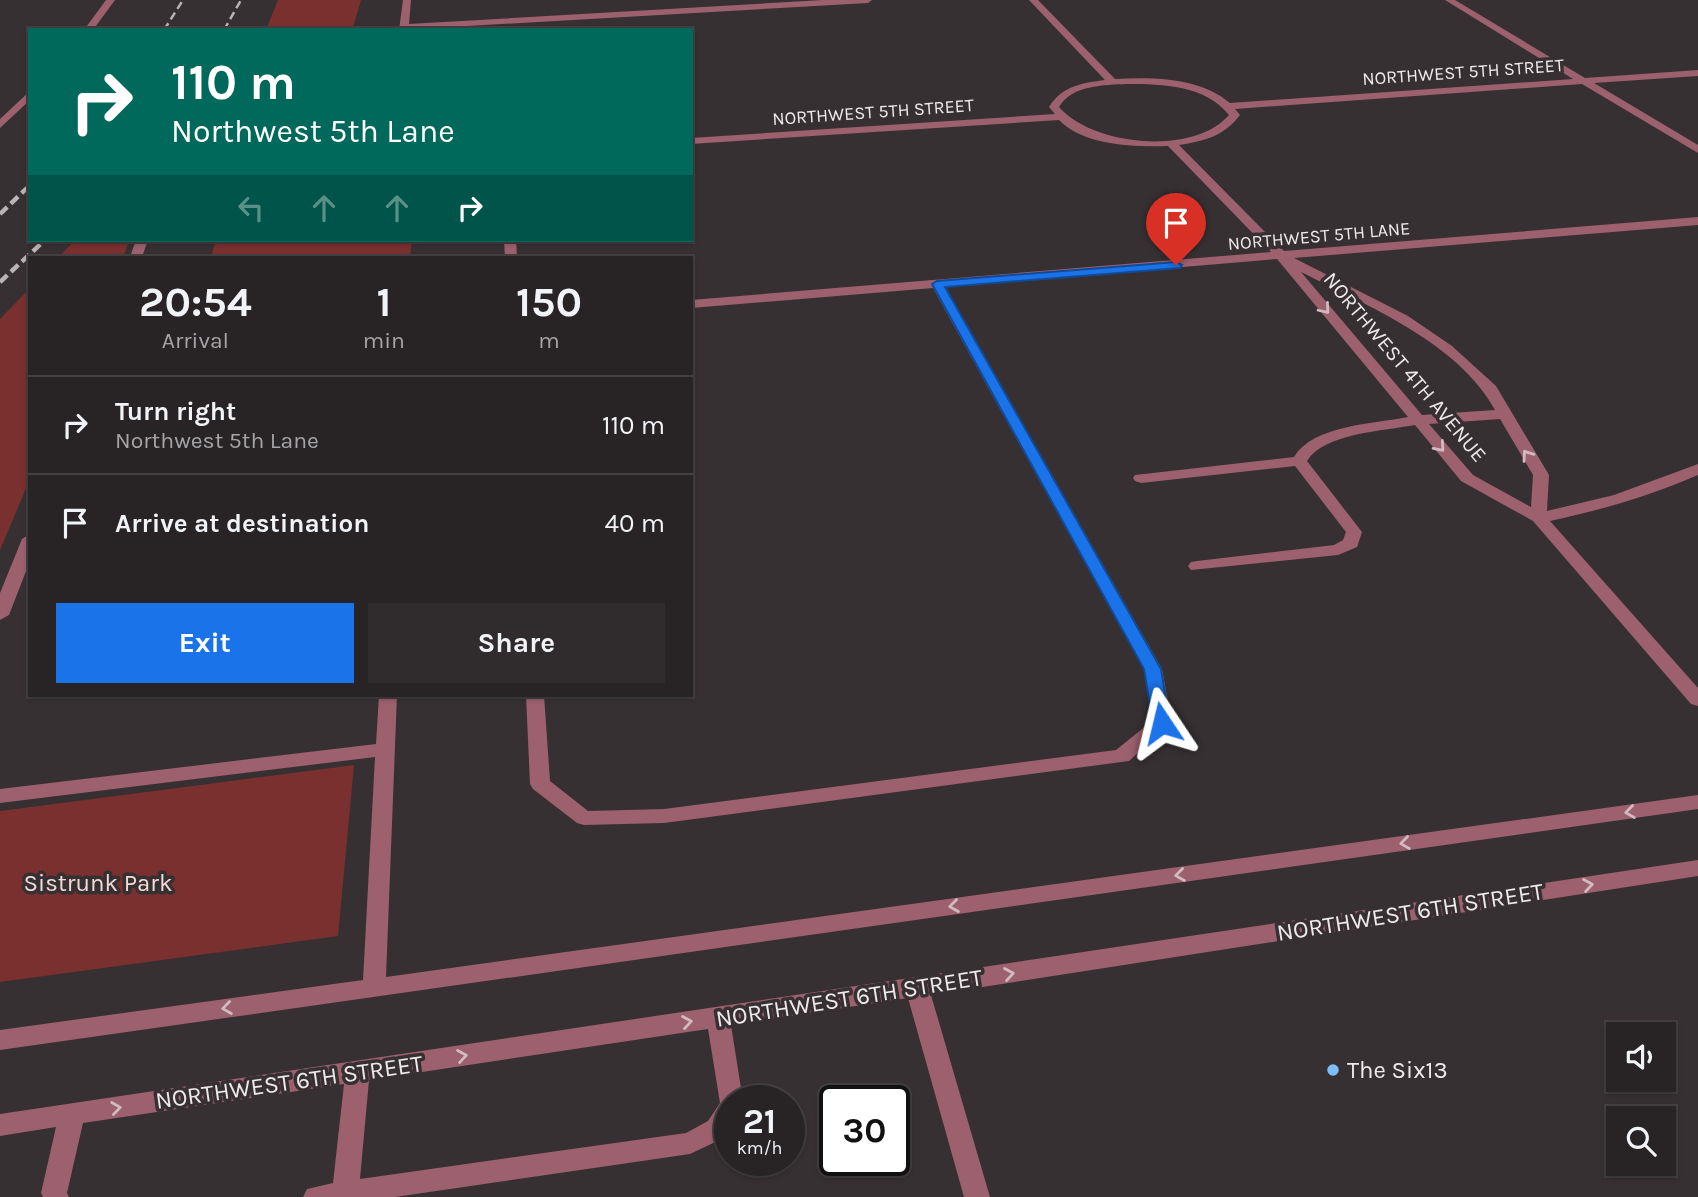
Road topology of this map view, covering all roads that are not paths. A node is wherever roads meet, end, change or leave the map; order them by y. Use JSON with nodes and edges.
{"nodes":[{"id":1,"x":111,"y":0,"type":"edge"},
{"id":2,"x":407,"y":0,"type":"edge"},
{"id":3,"x":868,"y":0,"type":"edge"},
{"id":4,"x":1033,"y":0,"type":"edge"},
{"id":5,"x":1449,"y":0,"type":"edge"},
{"id":6,"x":90,"y":28,"type":"edge"},
{"id":7,"x":404,"y":28,"type":"edge"},
{"id":8,"x":1698,"y":73,"type":"edge"},
{"id":9,"x":1582,"y":81,"type":"junction"},
{"id":10,"x":1112,"y":82,"type":"junction"},
{"id":11,"x":28,"y":96,"type":"edge"},
{"id":12,"x":1230,"y":106,"type":"junction"},
{"id":13,"x":1058,"y":117,"type":"junction"},
{"id":14,"x":0,"y":125,"type":"edge"},
{"id":15,"x":693,"y":141,"type":"edge"},
{"id":16,"x":1171,"y":144,"type":"junction"},
{"id":17,"x":1698,"y":150,"type":"edge"},
{"id":18,"x":1698,"y":221,"type":"edge"},
{"id":19,"x":1282,"y":257,"type":"junction"},
{"id":20,"x":937,"y":284,"type":"junction"},
{"id":21,"x":693,"y":304,"type":"edge"},
{"id":22,"x":1503,"y":414,"type":"junction"},
{"id":23,"x":1416,"y":420,"type":"junction"},
{"id":24,"x":1299,"y":461,"type":"junction"},
{"id":25,"x":1698,"y":469,"type":"edge"},
{"id":26,"x":1141,"y":478,"type":"dead end"},
{"id":27,"x":1539,"y":519,"type":"junction"},
{"id":28,"x":28,"y":544,"type":"edge"},
{"id":29,"x":1197,"y":566,"type":"dead end"},
{"id":30,"x":0,"y":615,"type":"edge"},
{"id":31,"x":388,"y":697,"type":"edge"},
{"id":32,"x":535,"y":697,"type":"edge"},
{"id":33,"x":1698,"y":700,"type":"edge"},
{"id":34,"x":385,"y":750,"type":"junction"},
{"id":35,"x":0,"y":796,"type":"edge"},
{"id":36,"x":1698,"y":802,"type":"edge"},
{"id":37,"x":1698,"y":867,"type":"edge"},
{"id":38,"x":374,"y":987,"type":"junction"},
{"id":39,"x":917,"y":988,"type":"junction"},
{"id":40,"x":719,"y":1018,"type":"junction"},
{"id":41,"x":0,"y":1040,"type":"edge"},
{"id":42,"x":358,"y":1072,"type":"junction"},
{"id":43,"x":728,"y":1085,"type":"edge"},
{"id":44,"x":72,"y":1114,"type":"junction"},
{"id":45,"x":0,"y":1125,"type":"edge"},
{"id":46,"x":714,"y":1131,"type":"edge"},
{"id":47,"x":345,"y":1195,"type":"edge"},
{"id":48,"x":56,"y":1197,"type":"edge"},
{"id":49,"x":316,"y":1197,"type":"edge"},
{"id":50,"x":977,"y":1197,"type":"edge"}],
"edges":[{"from":1,"to":6,"type":"street"},
{"from":2,"to":7,"type":"street"},
{"from":3,"to":7,"type":"street"},
{"from":4,"to":10,"type":"street"},
{"from":5,"to":9,"type":"street"},
{"from":8,"to":9,"type":"street","name":"NORTHWEST 5TH STREET"},
{"from":9,"to":12,"type":"street","name":"NORTHWEST 5TH STREET"},
{"from":9,"to":17,"type":"street"},
{"from":10,"to":12,"type":"street"},
{"from":10,"to":13,"type":"street"},
{"from":11,"to":14,"type":"street"},
{"from":12,"to":16,"type":"street"},
{"from":13,"to":15,"type":"street","name":"NORTHWEST 5TH STREET"},
{"from":13,"to":16,"type":"street"},
{"from":16,"to":19,"type":"street","name":"NORTHWEST 4TH AVENUE"},
{"from":18,"to":19,"type":"street","name":"NORTHWEST 5TH LANE"},
{"from":19,"to":20,"type":"street","name":"NORTHWEST 5TH LANE"},
{"from":19,"to":22,"type":"street","name":"NORTHWEST 4TH AVENUE"},
{"from":19,"to":23,"type":"street","name":"NORTHWEST 4TH AVENUE","one_way":true},
{"from":20,"to":21,"type":"street","name":"NORTHWEST 5TH LANE"},
{"from":20,"to":32,"type":"street"},
{"from":22,"to":23,"type":"street"},
{"from":27,"to":22,"type":"street","name":"NORTHWEST 4TH AVENUE","one_way":true},
{"from":23,"to":24,"type":"street"},
{"from":23,"to":27,"type":"street","name":"NORTHWEST 4TH AVENUE","one_way":true},
{"from":24,"to":26,"type":"street"},
{"from":24,"to":29,"type":"street"},
{"from":25,"to":27,"type":"street"},
{"from":27,"to":33,"type":"street","name":"NORTHWEST 4TH AVENUE"},
{"from":28,"to":30,"type":"street"},
{"from":31,"to":34,"type":"street"},
{"from":34,"to":35,"type":"street"},
{"from":34,"to":38,"type":"street"},
{"from":36,"to":38,"type":"street","one_way":true},
{"from":39,"to":37,"type":"street","name":"NORTHWEST 6TH STREET","one_way":true},
{"from":38,"to":41,"type":"street","one_way":true},
{"from":39,"to":40,"type":"street","name":"NORTHWEST 6TH STREET"},
{"from":39,"to":50,"type":"street"},
{"from":42,"to":40,"type":"street","name":"NORTHWEST 6TH STREET","one_way":true},
{"from":40,"to":43,"type":"street"},
{"from":44,"to":42,"type":"street","name":"NORTHWEST 6TH STREET","one_way":true},
{"from":42,"to":47,"type":"street"},
{"from":44,"to":45,"type":"street","name":"NORTHWEST 6TH STREET"},
{"from":44,"to":48,"type":"street"},
{"from":46,"to":47,"type":"street"},
{"from":47,"to":49,"type":"street"}]}
